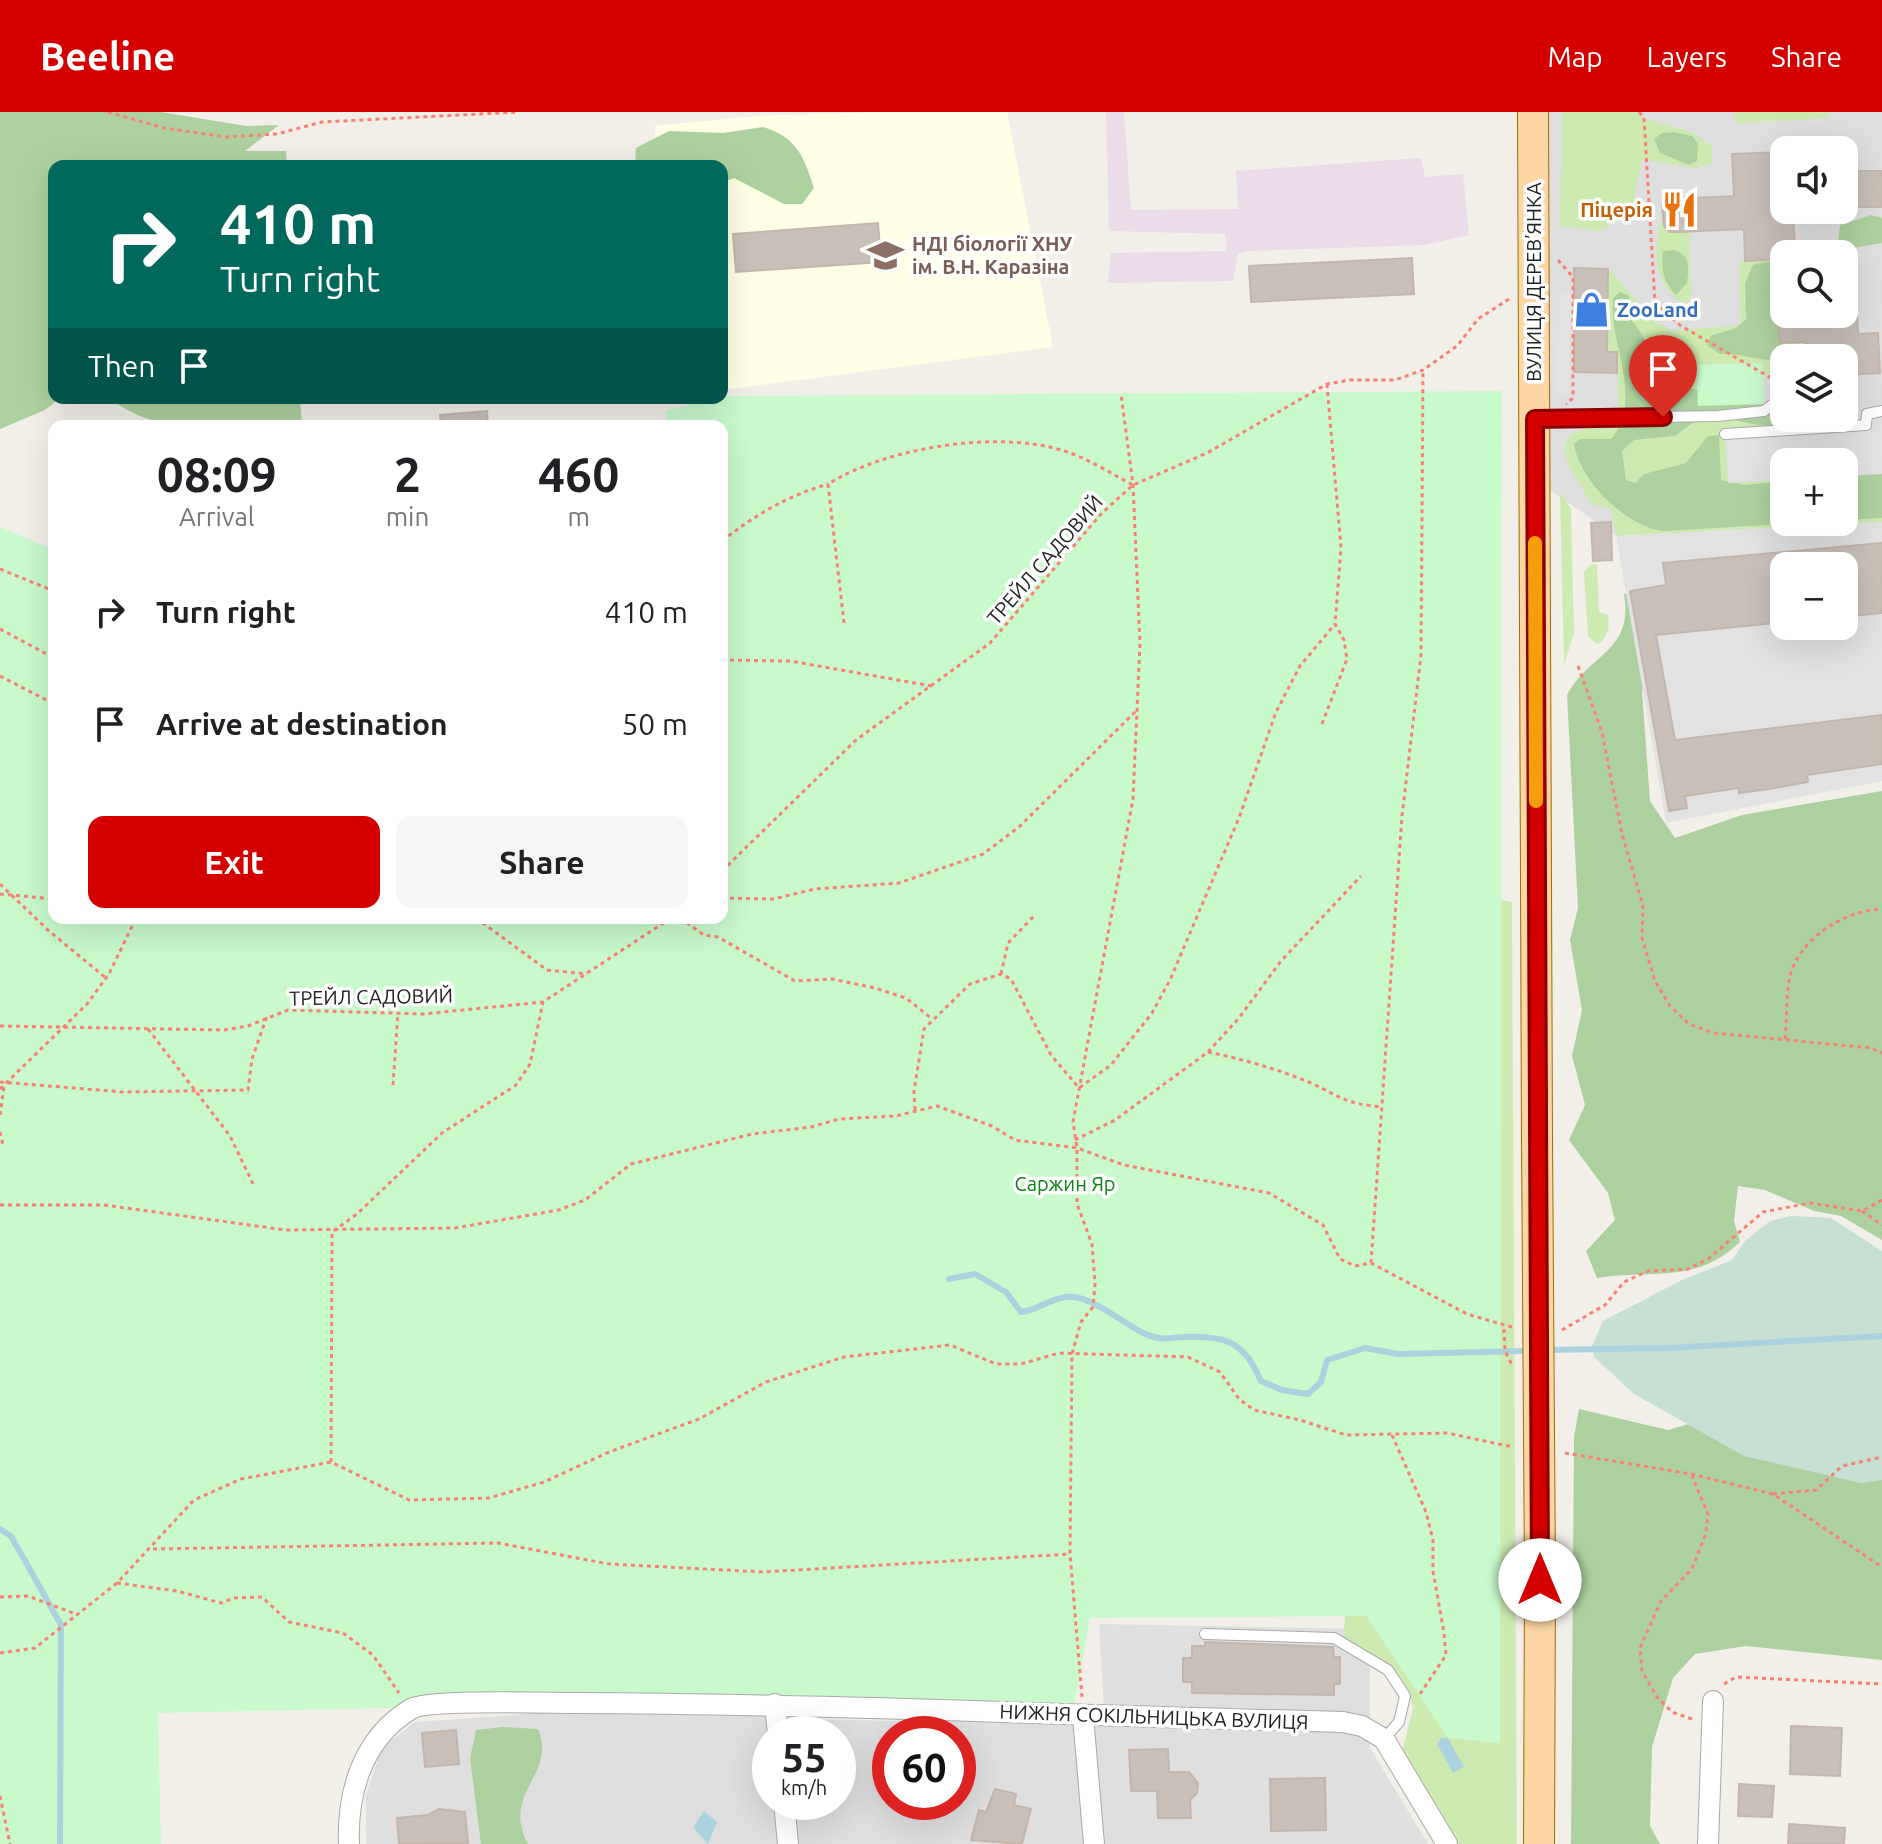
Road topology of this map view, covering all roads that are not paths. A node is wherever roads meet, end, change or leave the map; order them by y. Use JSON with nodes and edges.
{"nodes":[{"id":1,"x":1533,"y":112,"type":"edge"},
{"id":2,"x":1770,"y":406,"type":"edge"},
{"id":3,"x":1882,"y":411,"type":"edge"},
{"id":4,"x":1535,"y":419,"type":"junction"},
{"id":5,"x":1725,"y":434,"type":"dead end"},
{"id":6,"x":1205,"y":1634,"type":"dead end"},
{"id":7,"x":1713,"y":1701,"type":"road end"},
{"id":8,"x":775,"y":1704,"type":"junction"},
{"id":9,"x":776,"y":1716,"type":"edge"},
{"id":10,"x":1083,"y":1716,"type":"junction"},
{"id":11,"x":1384,"y":1739,"type":"junction"},
{"id":12,"x":786,"y":1820,"type":"edge"},
{"id":13,"x":349,"y":1844,"type":"edge"},
{"id":14,"x":788,"y":1844,"type":"edge"},
{"id":15,"x":1094,"y":1844,"type":"edge"},
{"id":16,"x":1447,"y":1844,"type":"edge"},
{"id":17,"x":1539,"y":1844,"type":"edge"},
{"id":18,"x":1708,"y":1844,"type":"edge"}],
"edges":[{"from":1,"to":4,"type":"main road","name":"ВУЛИЦЯ ДЕРЕВ’ЯНКА"},
{"from":2,"to":4,"type":"lane"},
{"from":3,"to":5,"type":"lane"},
{"from":4,"to":17,"type":"main road","name":"ВУЛИЦЯ ДЕРЕВ’ЯНКА","bridge":true},
{"from":6,"to":11,"type":"lane"},
{"from":7,"to":18,"type":"street"},
{"from":8,"to":9,"type":"street"},
{"from":8,"to":10,"type":"street","name":"НИЖНЯ СОКІЛЬНИЦЬКА ВУЛИЦЯ"},
{"from":8,"to":13,"type":"street","name":"НИЖНЯ СОКІЛЬНИЦЬКА ВУЛИЦЯ"},
{"from":10,"to":11,"type":"street","name":"НИЖНЯ СОКІЛЬНИЦЬКА ВУЛИЦЯ"},
{"from":10,"to":15,"type":"street"},
{"from":11,"to":16,"type":"street"},
{"from":12,"to":14,"type":"street"}]}
